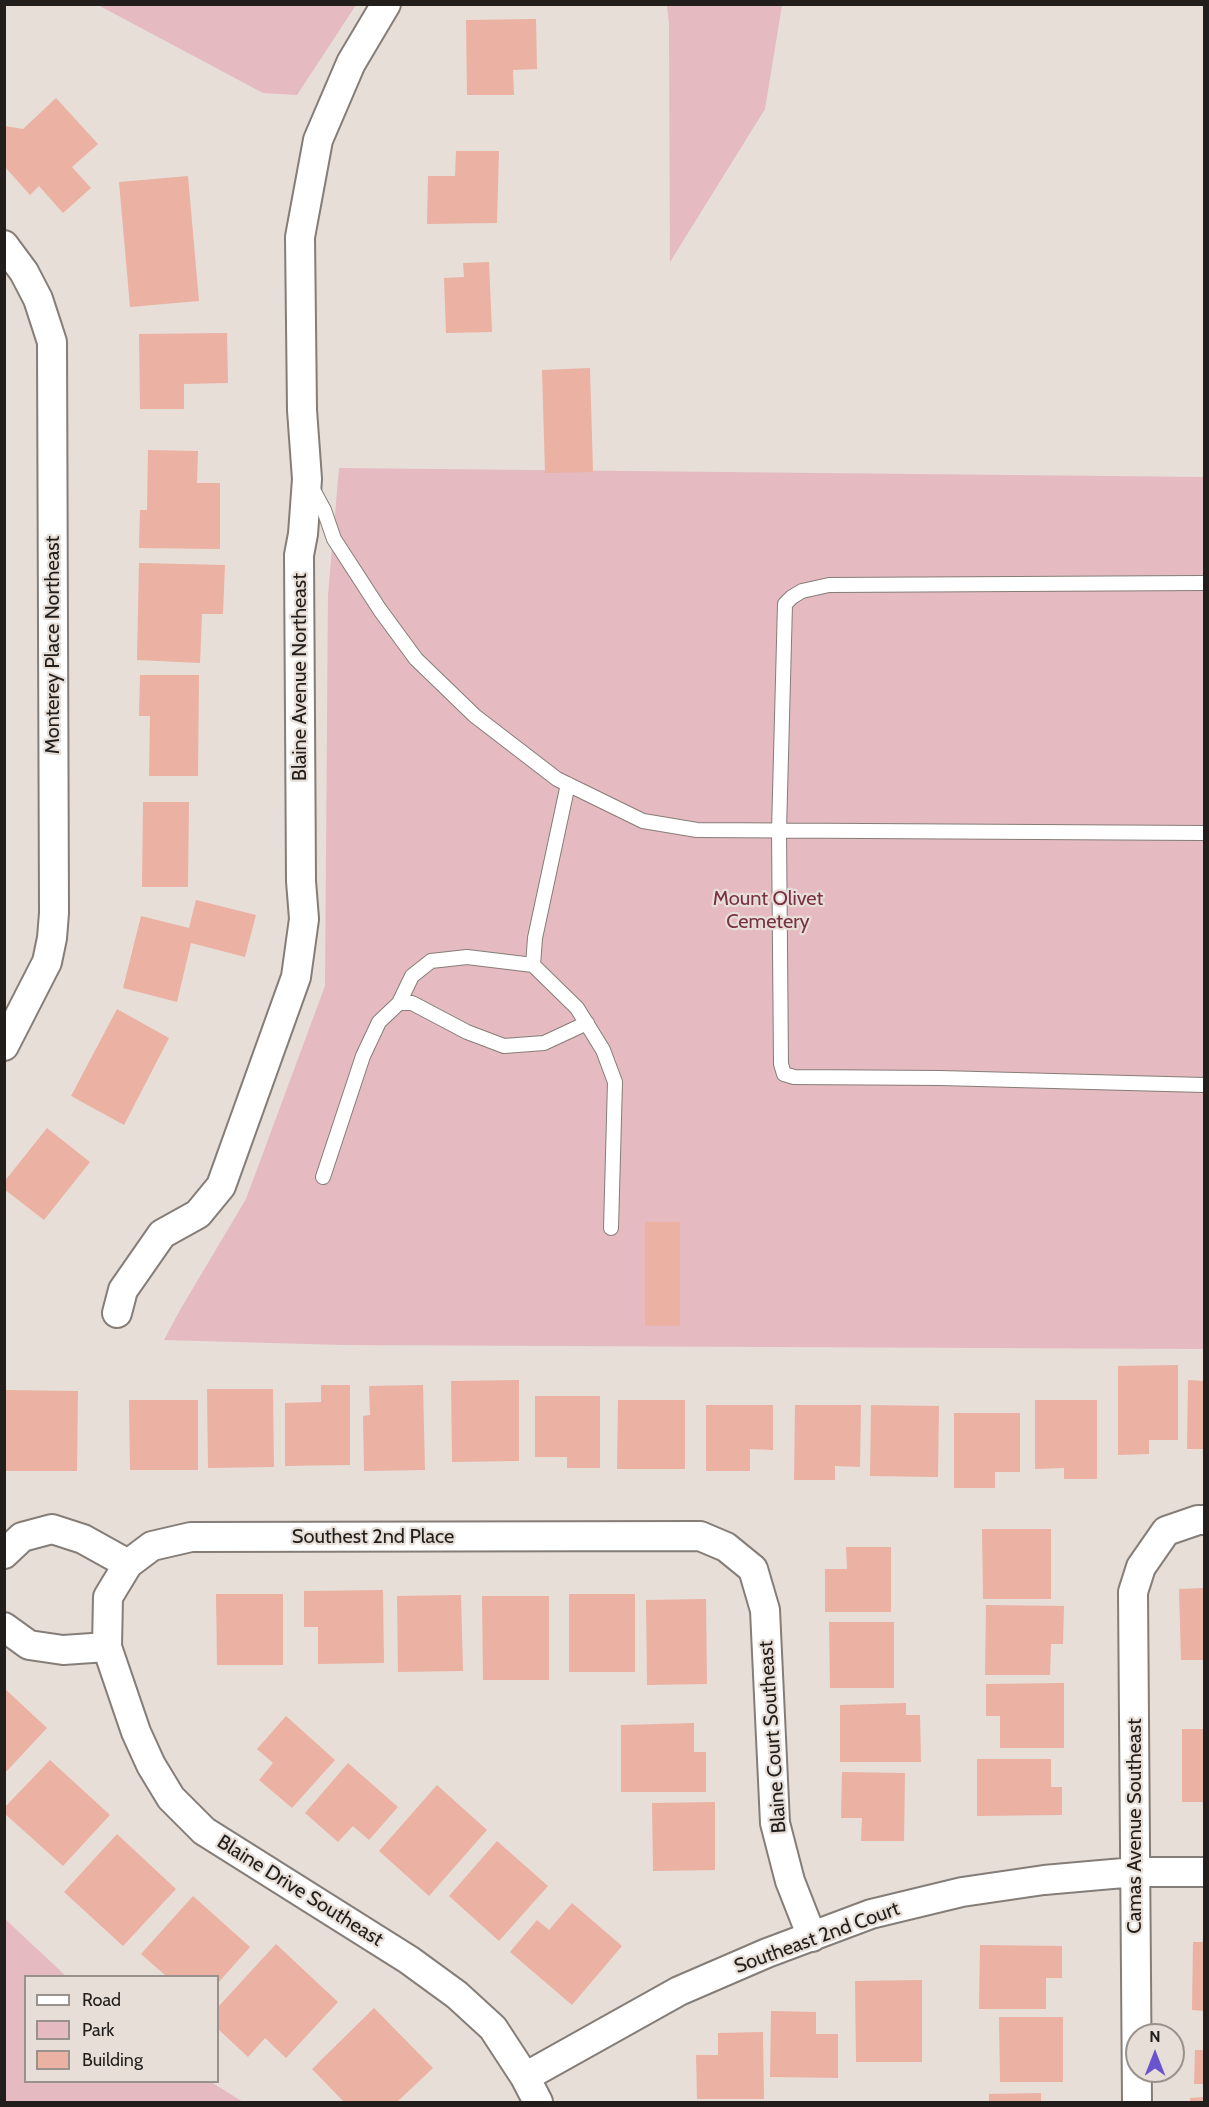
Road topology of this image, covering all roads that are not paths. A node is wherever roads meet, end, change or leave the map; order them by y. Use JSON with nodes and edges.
{"nodes":[{"id":1,"x":386,"y":4,"type":"edge"},
{"id":2,"x":4,"y":245,"type":"edge"},
{"id":3,"x":307,"y":479,"type":"junction"},
{"id":4,"x":1204,"y":583,"type":"edge"},
{"id":5,"x":568,"y":784,"type":"junction"},
{"id":6,"x":779,"y":831,"type":"junction"},
{"id":7,"x":1204,"y":833,"type":"edge"},
{"id":8,"x":533,"y":965,"type":"junction"},
{"id":9,"x":399,"y":1003,"type":"junction"},
{"id":10,"x":587,"y":1023,"type":"junction"},
{"id":11,"x":4,"y":1046,"type":"edge"},
{"id":12,"x":1204,"y":1085,"type":"edge"},
{"id":13,"x":323,"y":1177,"type":"dead end"},
{"id":14,"x":611,"y":1228,"type":"dead end"},
{"id":15,"x":117,"y":1313,"type":"dead end"},
{"id":16,"x":1204,"y":1520,"type":"edge"},
{"id":17,"x":4,"y":1554,"type":"edge"},
{"id":18,"x":128,"y":1564,"type":"junction"},
{"id":19,"x":753,"y":1569,"type":"joint"},
{"id":20,"x":4,"y":1627,"type":"edge"},
{"id":21,"x":107,"y":1647,"type":"junction"},
{"id":22,"x":1136,"y":1872,"type":"junction"},
{"id":23,"x":1204,"y":1872,"type":"edge"},
{"id":24,"x":812,"y":1937,"type":"junction"},
{"id":25,"x":525,"y":2077,"type":"junction"},
{"id":26,"x":538,"y":2103,"type":"edge"},
{"id":27,"x":1137,"y":2103,"type":"edge"}],
"edges":[{"from":1,"to":3,"type":"street","name":"Blaine Avenue Northeast"},
{"from":2,"to":11,"type":"street","name":"Monterey Place Northeast"},
{"from":3,"to":5,"type":"lane"},
{"from":3,"to":15,"type":"street","name":"Blaine Avenue Northeast"},
{"from":4,"to":6,"type":"lane"},
{"from":5,"to":6,"type":"lane"},
{"from":5,"to":8,"type":"lane"},
{"from":6,"to":7,"type":"lane"},
{"from":6,"to":12,"type":"lane"},
{"from":8,"to":9,"type":"lane"},
{"from":8,"to":10,"type":"lane"},
{"from":9,"to":10,"type":"lane"},
{"from":9,"to":13,"type":"lane"},
{"from":10,"to":14,"type":"lane"},
{"from":16,"to":22,"type":"street","name":"Camas Avenue Southeast"},
{"from":17,"to":18,"type":"street"},
{"from":18,"to":19,"type":"street","name":"Southest 2nd Place"},
{"from":18,"to":21,"type":"street","name":"Blaine Drive Southeast"},
{"from":19,"to":24,"type":"street","name":"Blaine Court Southeast"},
{"from":20,"to":21,"type":"street"},
{"from":21,"to":25,"type":"street","name":"Blaine Drive Southeast"},
{"from":22,"to":23,"type":"street","name":"Southeast 2nd Court"},
{"from":22,"to":24,"type":"street","name":"Southeast 2nd Court"},
{"from":22,"to":27,"type":"street","name":"Camas Avenue Southeast"},
{"from":24,"to":25,"type":"street","name":"Southeast 2nd Court"},
{"from":25,"to":26,"type":"street","name":"Blaine Drive Southeast"}]}
